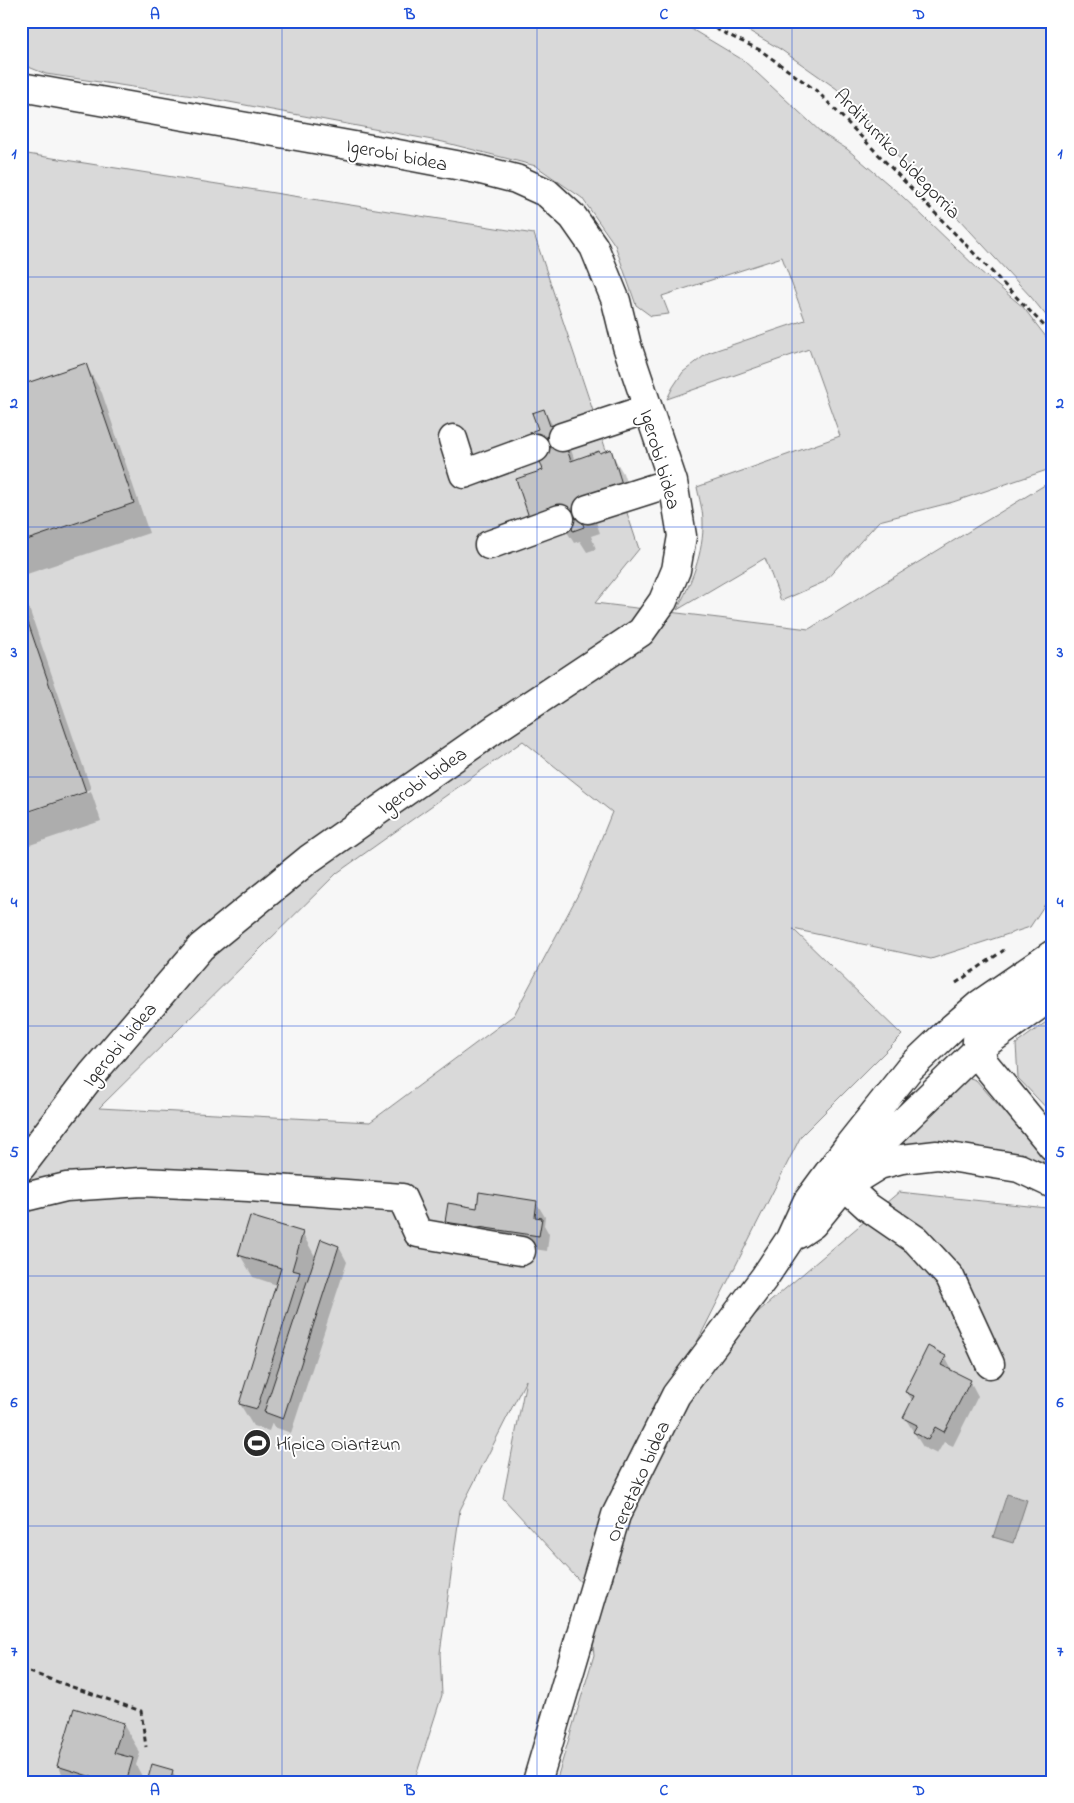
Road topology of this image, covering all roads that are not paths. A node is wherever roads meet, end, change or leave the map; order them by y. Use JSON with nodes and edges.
{"nodes":[{"id":1,"x":21,"y":87,"type":"edge"},
{"id":2,"x":647,"y":409,"type":"junction"},
{"id":3,"x":562,"y":437,"type":"dead end"},
{"id":4,"x":453,"y":439,"type":"dead end"},
{"id":5,"x":535,"y":448,"type":"dead end"},
{"id":6,"x":673,"y":482,"type":"junction"},
{"id":7,"x":588,"y":509,"type":"dead end"},
{"id":8,"x":560,"y":519,"type":"dead end"},
{"id":9,"x":489,"y":545,"type":"dead end"},
{"id":10,"x":1053,"y":954,"type":"edge"},
{"id":11,"x":1053,"y":973,"type":"edge"},
{"id":12,"x":1053,"y":995,"type":"edge"},
{"id":13,"x":978,"y":1049,"type":"junction"},
{"id":14,"x":1053,"y":1147,"type":"edge"},
{"id":15,"x":21,"y":1167,"type":"edge"},
{"id":16,"x":1053,"y":1184,"type":"edge"},
{"id":17,"x":845,"y":1186,"type":"junction"},
{"id":18,"x":21,"y":1198,"type":"edge"},
{"id":19,"x":790,"y":1239,"type":"junction"},
{"id":20,"x":521,"y":1251,"type":"dead end"},
{"id":21,"x":990,"y":1364,"type":"dead end"},
{"id":22,"x":537,"y":1782,"type":"edge"}],
"edges":[{"from":1,"to":2,"type":"main road","name":"Igerobi bidea"},
{"from":2,"to":3,"type":"main road"},
{"from":2,"to":6,"type":"main road","name":"Igerobi bidea"},
{"from":4,"to":5,"type":"main road"},
{"from":6,"to":7,"type":"main road"},
{"from":6,"to":15,"type":"main road","name":"Igerobi bidea"},
{"from":8,"to":9,"type":"main road"},
{"from":10,"to":19,"type":"main road"},
{"from":11,"to":13,"type":"main road"},
{"from":12,"to":13,"type":"main road"},
{"from":13,"to":14,"type":"main road"},
{"from":13,"to":17,"type":"main road"},
{"from":16,"to":17,"type":"main road"},
{"from":17,"to":19,"type":"main road"},
{"from":17,"to":21,"type":"main road"},
{"from":18,"to":20,"type":"main road"},
{"from":19,"to":22,"type":"main road","name":"Oreretako bidea"}]}
